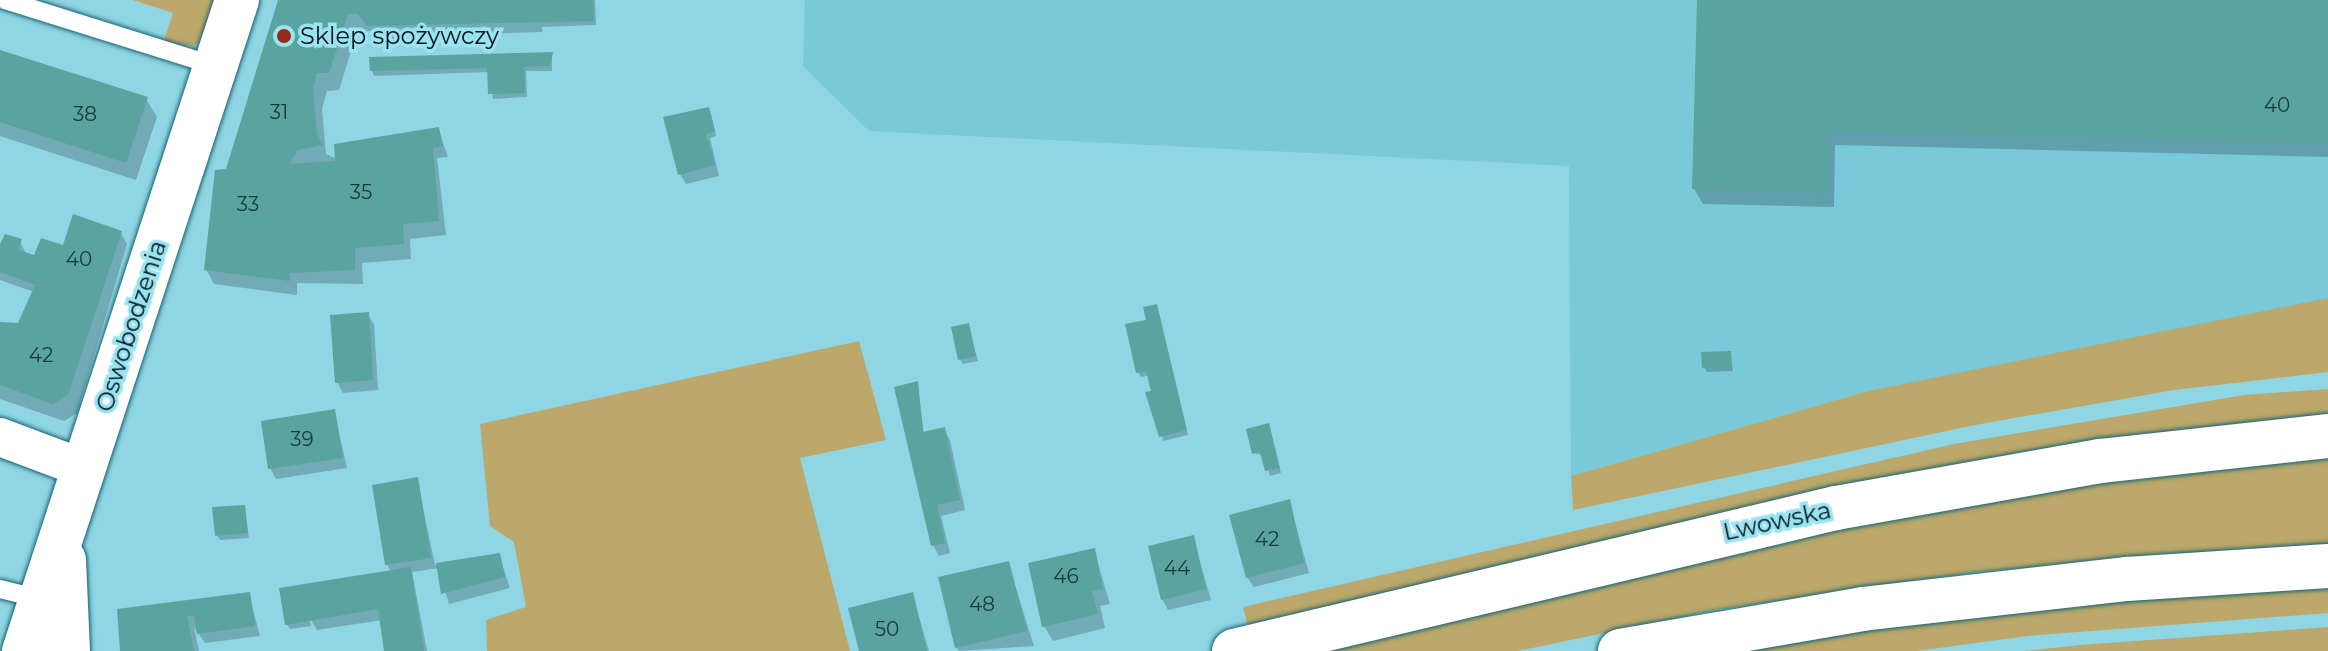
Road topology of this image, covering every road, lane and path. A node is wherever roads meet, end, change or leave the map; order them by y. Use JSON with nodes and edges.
{"nodes":[{"id":1,"x":5,"y":0,"type":"edge"},
{"id":2,"x":237,"y":0,"type":"edge"},
{"id":3,"x":216,"y":66,"type":"junction"},
{"id":4,"x":2328,"y":436,"type":"edge"},
{"id":5,"x":0,"y":437,"type":"edge"},
{"id":6,"x":85,"y":469,"type":"junction"},
{"id":7,"x":63,"y":534,"type":"junction"},
{"id":8,"x":2328,"y":566,"type":"edge"},
{"id":9,"x":20,"y":594,"type":"edge"},
{"id":10,"x":24,"y":651,"type":"edge"},
{"id":11,"x":68,"y":651,"type":"edge"},
{"id":12,"x":1234,"y":651,"type":"edge"},
{"id":13,"x":1620,"y":651,"type":"edge"}],
"edges":[{"from":1,"to":3,"type":"lane"},
{"from":2,"to":3,"type":"street","name":"Oswobodzenia"},
{"from":3,"to":6,"type":"street","name":"Oswobodzenia"},
{"from":4,"to":12,"type":"street","name":"Lwowska"},
{"from":5,"to":6,"type":"street"},
{"from":6,"to":7,"type":"street","name":"Oswobodzenia"},
{"from":7,"to":9,"type":"street","name":"Oswobodzenia"},
{"from":7,"to":11,"type":"street"},
{"from":8,"to":13,"type":"street"},
{"from":9,"to":10,"type":"street","name":"Oswobodzenia"}]}
